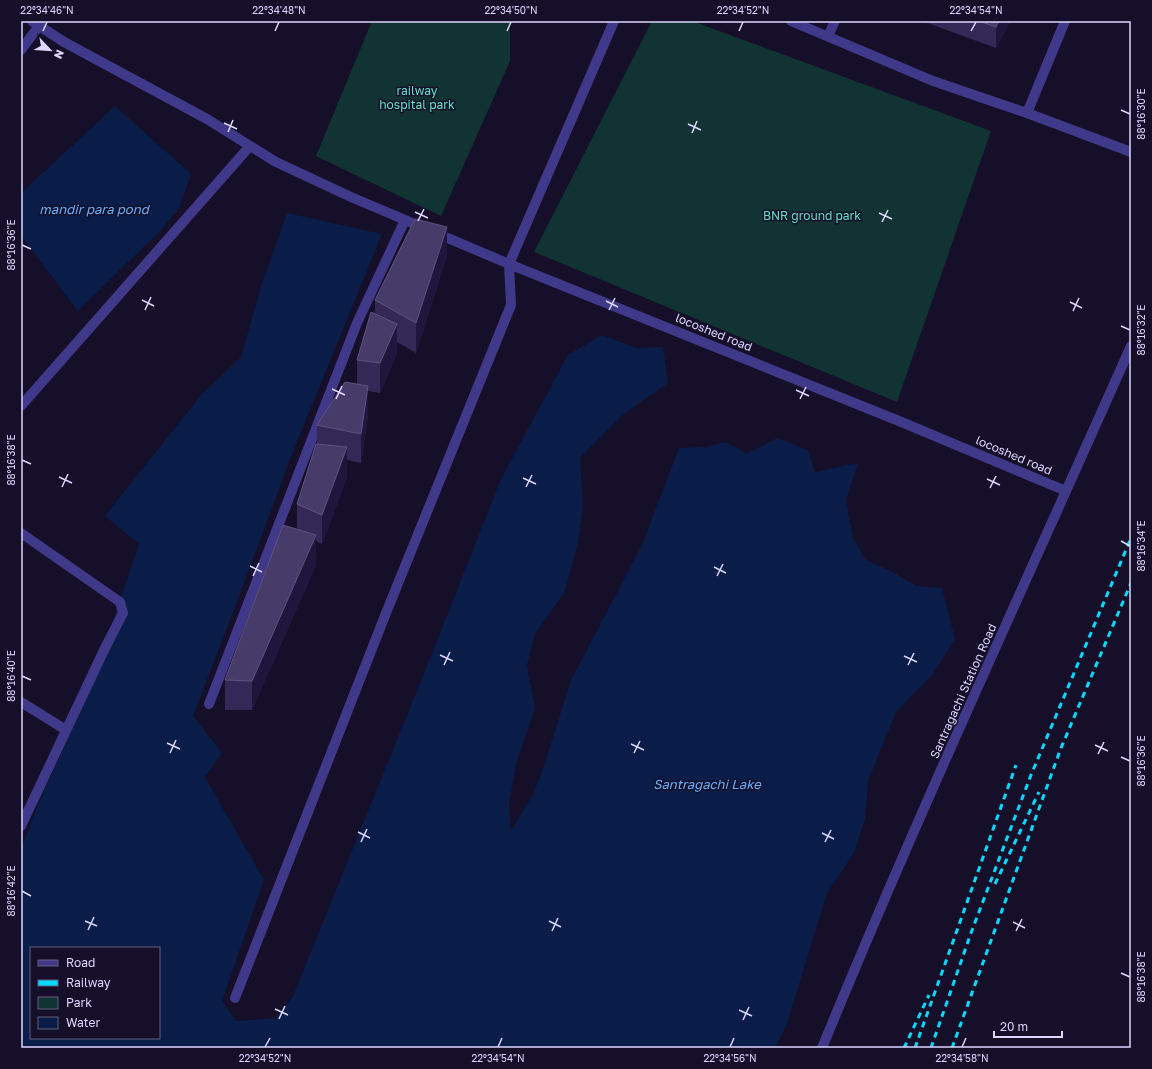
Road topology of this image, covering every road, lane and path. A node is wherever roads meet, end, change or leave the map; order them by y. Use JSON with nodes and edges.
{"nodes":[{"id":1,"x":614,"y":21,"type":"edge"},
{"id":2,"x":792,"y":21,"type":"edge"},
{"id":3,"x":835,"y":21,"type":"edge"},
{"id":4,"x":1065,"y":21,"type":"edge"},
{"id":5,"x":36,"y":23,"type":"edge"},
{"id":6,"x":828,"y":36,"type":"junction"},
{"id":7,"x":21,"y":50,"type":"edge"},
{"id":8,"x":1027,"y":113,"type":"junction"},
{"id":9,"x":250,"y":146,"type":"junction"},
{"id":10,"x":1131,"y":152,"type":"edge"},
{"id":11,"x":405,"y":220,"type":"junction"},
{"id":12,"x":509,"y":264,"type":"junction"},
{"id":13,"x":1131,"y":346,"type":"edge"},
{"id":14,"x":21,"y":406,"type":"edge"},
{"id":15,"x":1066,"y":492,"type":"junction"},
{"id":16,"x":21,"y":533,"type":"edge"},
{"id":17,"x":21,"y":702,"type":"edge"},
{"id":18,"x":208,"y":704,"type":"dead end"},
{"id":19,"x":66,"y":730,"type":"junction"},
{"id":20,"x":21,"y":826,"type":"edge"},
{"id":21,"x":235,"y":998,"type":"dead end"},
{"id":22,"x":822,"y":1048,"type":"edge"}],
"edges":[{"from":1,"to":12,"type":"street"},
{"from":2,"to":6,"type":"street"},
{"from":3,"to":6,"type":"street"},
{"from":4,"to":8,"type":"street"},
{"from":5,"to":7,"type":"street"},
{"from":5,"to":9,"type":"street","name":"locoshed road"},
{"from":6,"to":8,"type":"street"},
{"from":8,"to":10,"type":"street"},
{"from":9,"to":11,"type":"street","name":"locoshed road"},
{"from":9,"to":14,"type":"street"},
{"from":11,"to":12,"type":"street","name":"locoshed road"},
{"from":11,"to":18,"type":"street"},
{"from":12,"to":15,"type":"street","name":"locoshed road"},
{"from":12,"to":21,"type":"street"},
{"from":13,"to":15,"type":"street","name":"Santragachi Station Road"},
{"from":15,"to":22,"type":"street","name":"Santragachi Station Road"},
{"from":16,"to":19,"type":"street"},
{"from":17,"to":19,"type":"street"},
{"from":19,"to":20,"type":"street"}]}
